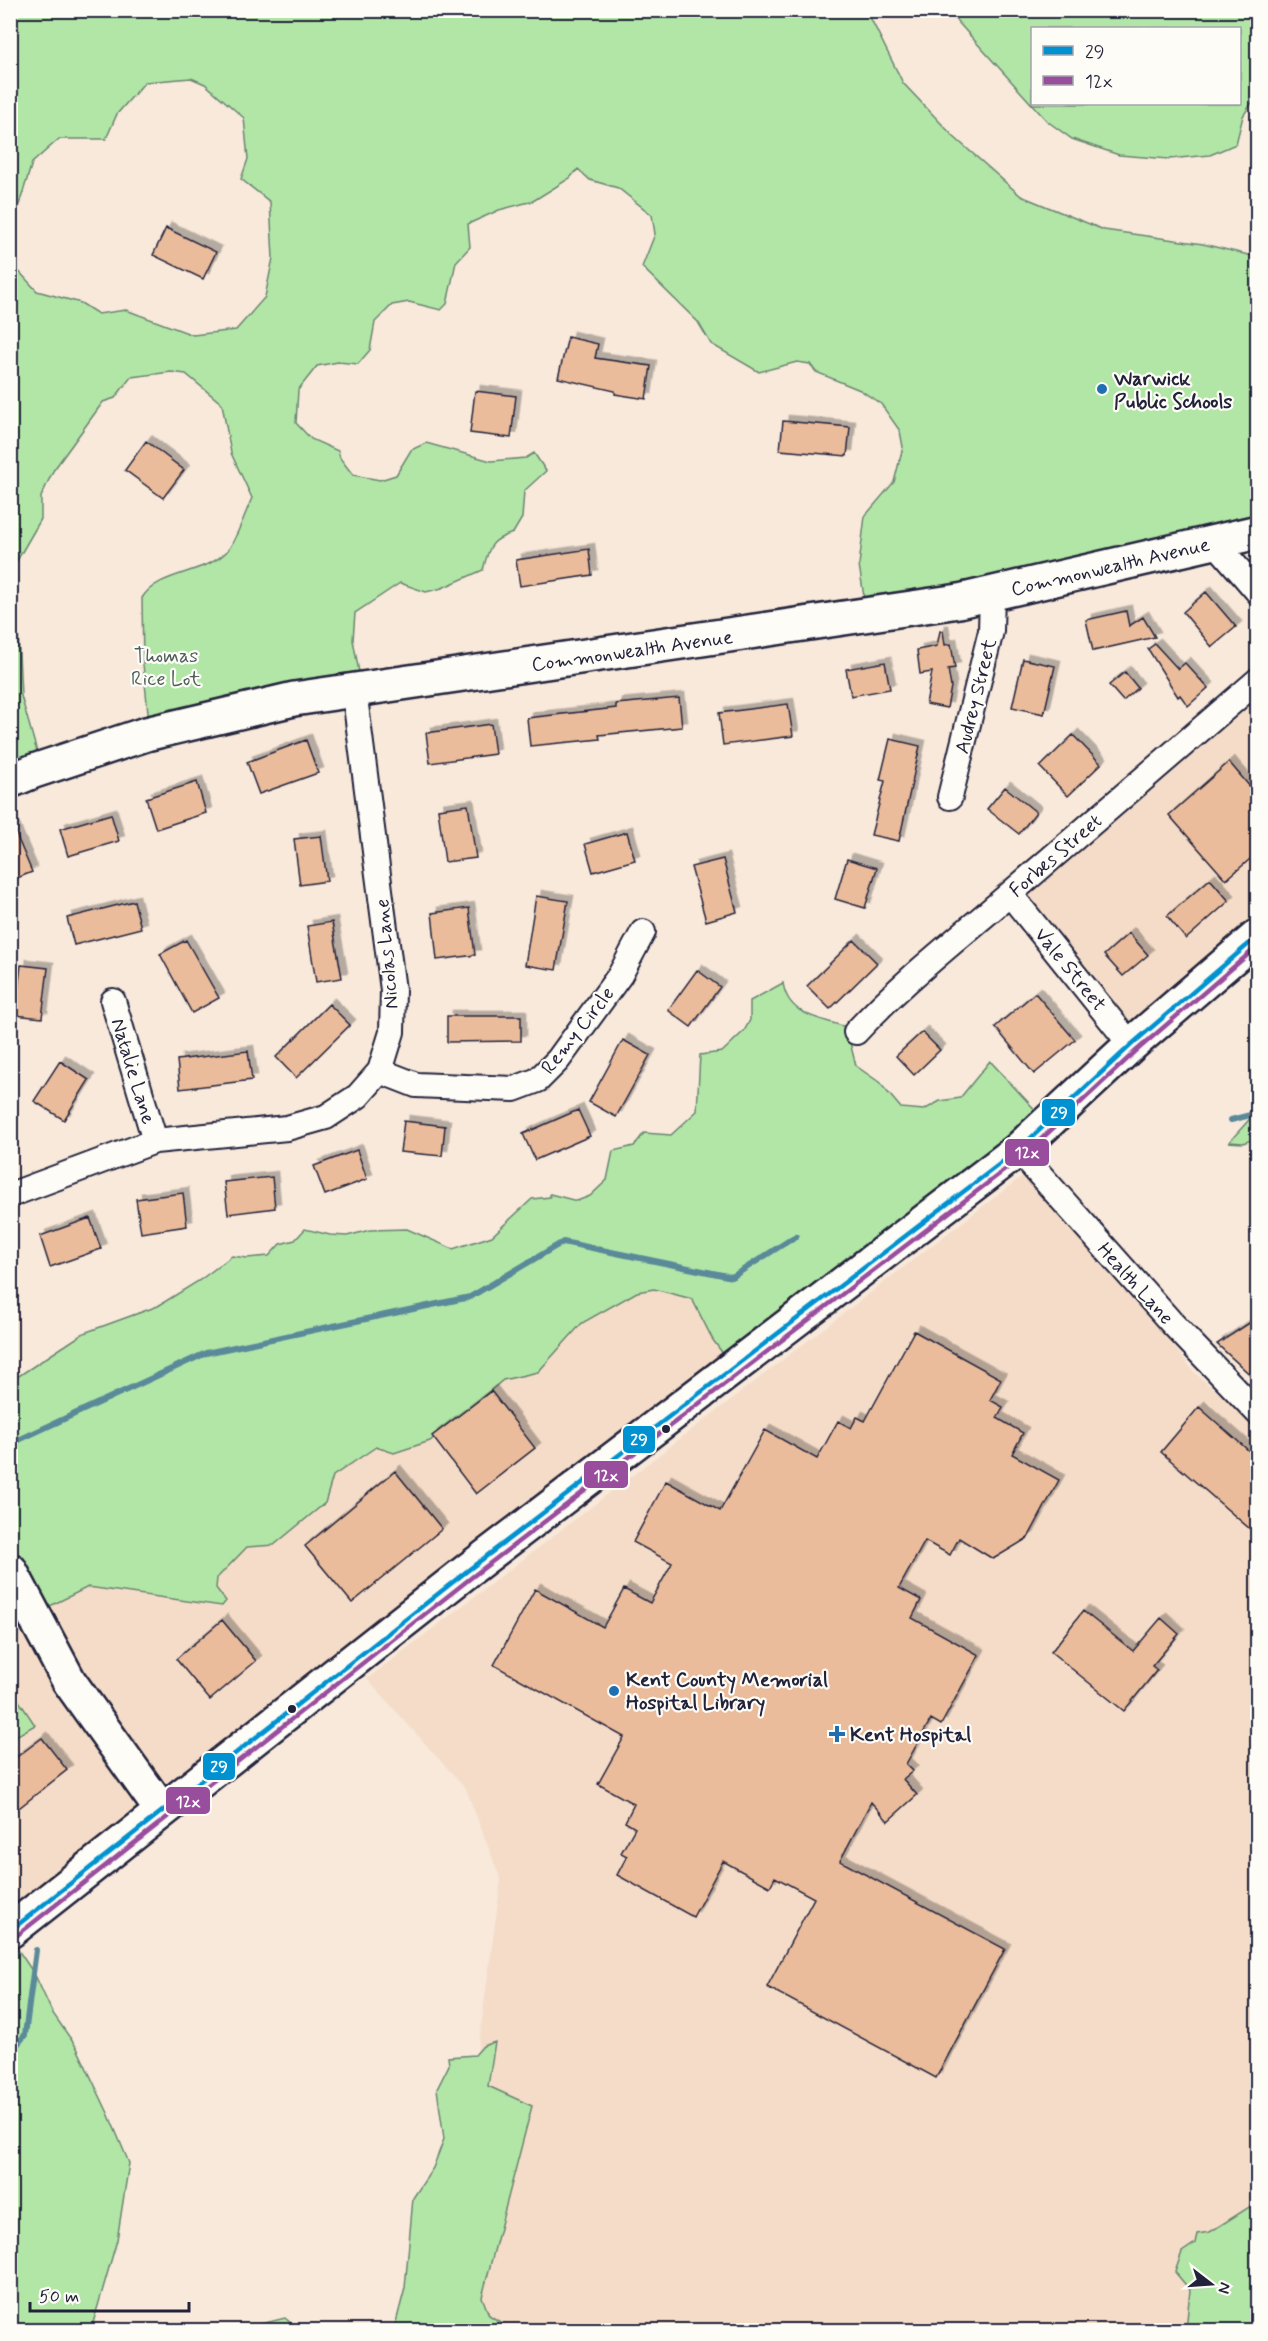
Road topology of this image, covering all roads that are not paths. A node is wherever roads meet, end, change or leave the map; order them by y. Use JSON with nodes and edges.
{"nodes":[{"id":1,"x":1257,"y":532,"type":"edge"},
{"id":2,"x":1214,"y":541,"type":"junction"},
{"id":3,"x":1257,"y":592,"type":"edge"},
{"id":4,"x":992,"y":594,"type":"junction"},
{"id":5,"x":1257,"y":680,"type":"edge"},
{"id":6,"x":354,"y":690,"type":"junction"},
{"id":7,"x":10,"y":782,"type":"edge"},
{"id":8,"x":950,"y":797,"type":"dead end"},
{"id":9,"x":1010,"y":894,"type":"junction"},
{"id":10,"x":643,"y":932,"type":"dead end"},
{"id":11,"x":1257,"y":936,"type":"edge"},
{"id":12,"x":112,"y":1001,"type":"dead end"},
{"id":13,"x":856,"y":1032,"type":"dead end"},
{"id":14,"x":1131,"y":1045,"type":"junction"},
{"id":15,"x":380,"y":1071,"type":"junction"},
{"id":16,"x":155,"y":1141,"type":"junction"},
{"id":17,"x":1018,"y":1150,"type":"junction"},
{"id":18,"x":10,"y":1195,"type":"edge"},
{"id":19,"x":1257,"y":1413,"type":"edge"},
{"id":20,"x":10,"y":1570,"type":"edge"},
{"id":21,"x":162,"y":1811,"type":"junction"},
{"id":22,"x":10,"y":1931,"type":"edge"}],
"edges":[{"from":1,"to":2,"type":"main road","name":"Commonwealth Avenue"},
{"from":2,"to":3,"type":"street"},
{"from":2,"to":4,"type":"main road","name":"Commonwealth Avenue"},
{"from":4,"to":6,"type":"main road","name":"Commonwealth Avenue"},
{"from":4,"to":8,"type":"street","name":"Audrey Street"},
{"from":5,"to":9,"type":"street","name":"Forbes Street"},
{"from":6,"to":7,"type":"main road","name":"Commonwealth Avenue"},
{"from":6,"to":15,"type":"street","name":"Nicolas Lane"},
{"from":9,"to":13,"type":"street","name":"Forbes Street"},
{"from":9,"to":14,"type":"street","name":"Vale Street"},
{"from":10,"to":15,"type":"street","name":"Remy Circle"},
{"from":11,"to":14,"type":"main road"},
{"from":12,"to":16,"type":"street","name":"Natalie Lane"},
{"from":14,"to":17,"type":"main road"},
{"from":15,"to":16,"type":"street","name":"Nicolas Lane"},
{"from":16,"to":18,"type":"street","name":"Nicolas Lane"},
{"from":17,"to":19,"type":"street","name":"Health Lane"},
{"from":17,"to":21,"type":"main road"},
{"from":20,"to":21,"type":"main road"},
{"from":21,"to":22,"type":"main road"}]}
